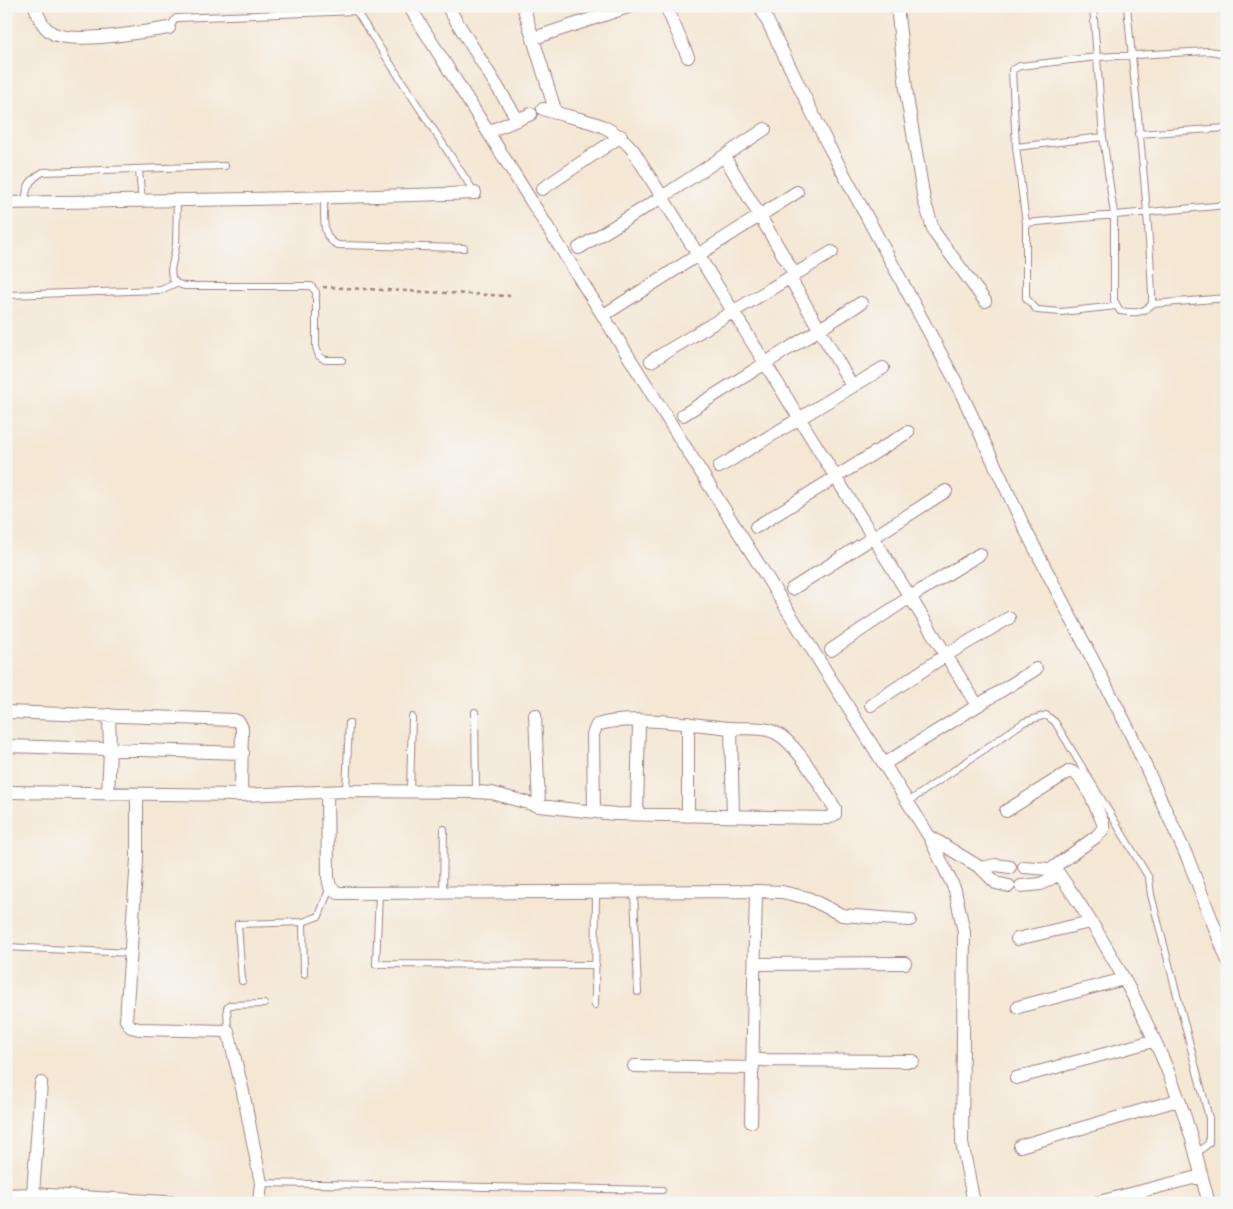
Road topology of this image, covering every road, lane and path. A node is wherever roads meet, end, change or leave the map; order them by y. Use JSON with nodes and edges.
{"nodes":[{"id":1,"x":35,"y":6,"type":"edge"},
{"id":2,"x":409,"y":6,"type":"edge"},
{"id":3,"x":447,"y":6,"type":"edge"},
{"id":4,"x":523,"y":6,"type":"edge"},
{"id":5,"x":631,"y":6,"type":"edge"},
{"id":6,"x":666,"y":6,"type":"edge"},
{"id":7,"x":760,"y":6,"type":"edge"},
{"id":8,"x":898,"y":6,"type":"edge"},
{"id":9,"x":1094,"y":6,"type":"edge"},
{"id":10,"x":1127,"y":6,"type":"edge"},
{"id":11,"x":616,"y":8,"type":"edge"},
{"id":12,"x":169,"y":28,"type":"joint"},
{"id":13,"x":534,"y":38,"type":"junction"},
{"id":14,"x":1132,"y":56,"type":"junction"},
{"id":15,"x":688,"y":57,"type":"dead end"},
{"id":16,"x":1098,"y":57,"type":"junction"},
{"id":17,"x":1227,"y":61,"type":"edge"},
{"id":18,"x":543,"y":109,"type":"dead end"},
{"id":19,"x":556,"y":113,"type":"junction"},
{"id":20,"x":531,"y":114,"type":"dead end"},
{"id":21,"x":518,"y":120,"type":"junction"},
{"id":22,"x":1227,"y":128,"type":"edge"},
{"id":23,"x":765,"y":129,"type":"dead end"},
{"id":24,"x":488,"y":132,"type":"junction"},
{"id":25,"x":1138,"y":134,"type":"junction"},
{"id":26,"x":621,"y":136,"type":"junction"},
{"id":27,"x":1103,"y":137,"type":"junction"},
{"id":28,"x":1016,"y":147,"type":"junction"},
{"id":29,"x":724,"y":156,"type":"junction"},
{"id":30,"x":225,"y":166,"type":"dead end"},
{"id":31,"x":139,"y":171,"type":"junction"},
{"id":32,"x":542,"y":189,"type":"dead end"},
{"id":33,"x":797,"y":192,"type":"dead end"},
{"id":34,"x":475,"y":193,"type":"joint"},
{"id":35,"x":662,"y":197,"type":"junction"},
{"id":36,"x":324,"y":199,"type":"junction"},
{"id":37,"x":177,"y":200,"type":"junction"},
{"id":38,"x":142,"y":201,"type":"junction"},
{"id":39,"x":6,"y":203,"type":"edge"},
{"id":40,"x":25,"y":203,"type":"junction"},
{"id":41,"x":1227,"y":206,"type":"edge"},
{"id":42,"x":1148,"y":212,"type":"junction"},
{"id":43,"x":1114,"y":214,"type":"junction"},
{"id":44,"x":760,"y":215,"type":"junction"},
{"id":45,"x":1026,"y":223,"type":"junction"},
{"id":46,"x":464,"y":248,"type":"dead end"},
{"id":47,"x":579,"y":248,"type":"dead end"},
{"id":48,"x":832,"y":252,"type":"dead end"},
{"id":49,"x":698,"y":255,"type":"junction"},
{"id":50,"x":792,"y":276,"type":"junction"},
{"id":51,"x":176,"y":284,"type":"junction"},
{"id":52,"x":311,"y":286,"type":"junction"},
{"id":53,"x":6,"y":295,"type":"edge"},
{"id":54,"x":510,"y":296,"type":"dead end"},
{"id":55,"x":1227,"y":298,"type":"edge"},
{"id":56,"x":985,"y":301,"type":"dead end"},
{"id":57,"x":861,"y":303,"type":"dead end"},
{"id":58,"x":1152,"y":304,"type":"junction"},
{"id":59,"x":1116,"y":306,"type":"junction"},
{"id":60,"x":610,"y":311,"type":"dead end"},
{"id":61,"x":733,"y":313,"type":"junction"},
{"id":62,"x":819,"y":329,"type":"junction"},
{"id":63,"x":342,"y":360,"type":"dead end"},
{"id":64,"x":652,"y":361,"type":"dead end"},
{"id":65,"x":764,"y":364,"type":"junction"},
{"id":66,"x":883,"y":368,"type":"dead end"},
{"id":67,"x":852,"y":386,"type":"junction"},
{"id":68,"x":683,"y":415,"type":"dead end"},
{"id":69,"x":798,"y":417,"type":"junction"},
{"id":70,"x":908,"y":432,"type":"dead end"},
{"id":71,"x":719,"y":466,"type":"dead end"},
{"id":72,"x":836,"y":478,"type":"junction"},
{"id":73,"x":946,"y":491,"type":"dead end"},
{"id":74,"x":756,"y":528,"type":"dead end"},
{"id":75,"x":873,"y":537,"type":"junction"},
{"id":76,"x":980,"y":554,"type":"dead end"},
{"id":77,"x":792,"y":589,"type":"dead end"},
{"id":78,"x":910,"y":597,"type":"junction"},
{"id":79,"x":1008,"y":618,"type":"dead end"},
{"id":80,"x":831,"y":650,"type":"dead end"},
{"id":81,"x":946,"y":655,"type":"junction"},
{"id":82,"x":1036,"y":669,"type":"dead end"},
{"id":83,"x":977,"y":704,"type":"junction"},
{"id":84,"x":871,"y":705,"type":"dead end"},
{"id":85,"x":6,"y":712,"type":"edge"},
{"id":86,"x":476,"y":712,"type":"dead end"},
{"id":87,"x":109,"y":714,"type":"junction"},
{"id":88,"x":534,"y":715,"type":"dead end"},
{"id":89,"x":412,"y":717,"type":"dead end"},
{"id":90,"x":639,"y":722,"type":"junction"},
{"id":91,"x":688,"y":723,"type":"junction"},
{"id":92,"x":349,"y":724,"type":"dead end"},
{"id":93,"x":731,"y":728,"type":"junction"},
{"id":94,"x":6,"y":746,"type":"edge"},
{"id":95,"x":110,"y":750,"type":"junction"},
{"id":96,"x":243,"y":753,"type":"junction"},
{"id":97,"x":884,"y":764,"type":"junction"},
{"id":98,"x":346,"y":791,"type":"junction"},
{"id":99,"x":410,"y":791,"type":"junction"},
{"id":100,"x":6,"y":792,"type":"edge"},
{"id":101,"x":327,"y":792,"type":"junction"},
{"id":102,"x":476,"y":792,"type":"junction"},
{"id":103,"x":108,"y":794,"type":"junction"},
{"id":104,"x":137,"y":794,"type":"junction"},
{"id":105,"x":241,"y":795,"type":"junction"},
{"id":106,"x":908,"y":802,"type":"junction"},
{"id":107,"x":539,"y":806,"type":"junction"},
{"id":108,"x":594,"y":811,"type":"junction"},
{"id":109,"x":1006,"y":811,"type":"dead end"},
{"id":110,"x":637,"y":814,"type":"junction"},
{"id":111,"x":688,"y":816,"type":"junction"},
{"id":112,"x":733,"y":816,"type":"junction"},
{"id":113,"x":444,"y":829,"type":"dead end"},
{"id":114,"x":929,"y":836,"type":"junction"},
{"id":115,"x":1010,"y":867,"type":"dead end"},
{"id":116,"x":981,"y":868,"type":"junction"},
{"id":117,"x":1024,"y":868,"type":"dead end"},
{"id":118,"x":1054,"y":872,"type":"junction"},
{"id":119,"x":330,"y":887,"type":"junction"},
{"id":120,"x":443,"y":892,"type":"junction"},
{"id":121,"x":596,"y":892,"type":"junction"},
{"id":122,"x":634,"y":892,"type":"junction"},
{"id":123,"x":756,"y":892,"type":"junction"},
{"id":124,"x":379,"y":893,"type":"junction"},
{"id":125,"x":910,"y":920,"type":"dead end"},
{"id":126,"x":303,"y":922,"type":"junction"},
{"id":127,"x":1090,"y":922,"type":"junction"},
{"id":128,"x":1017,"y":939,"type":"dead end"},
{"id":129,"x":6,"y":947,"type":"edge"},
{"id":130,"x":131,"y":953,"type":"junction"},
{"id":131,"x":1227,"y":959,"type":"edge"},
{"id":132,"x":905,"y":963,"type":"dead end"},
{"id":133,"x":755,"y":964,"type":"junction"},
{"id":134,"x":596,"y":965,"type":"junction"},
{"id":135,"x":304,"y":974,"type":"dead end"},
{"id":136,"x":1124,"y":979,"type":"junction"},
{"id":137,"x":242,"y":981,"type":"dead end"},
{"id":138,"x":638,"y":992,"type":"dead end"},
{"id":139,"x":264,"y":1004,"type":"dead end"},
{"id":140,"x":595,"y":1005,"type":"dead end"},
{"id":141,"x":1018,"y":1007,"type":"dead end"},
{"id":142,"x":228,"y":1031,"type":"junction"},
{"id":143,"x":1153,"y":1041,"type":"junction"},
{"id":144,"x":913,"y":1061,"type":"dead end"},
{"id":145,"x":753,"y":1064,"type":"junction"},
{"id":146,"x":634,"y":1066,"type":"dead end"},
{"id":147,"x":1016,"y":1078,"type":"dead end"},
{"id":148,"x":41,"y":1083,"type":"dead end"},
{"id":149,"x":1178,"y":1100,"type":"junction"},
{"id":150,"x":751,"y":1122,"type":"dead end"},
{"id":151,"x":1020,"y":1146,"type":"dead end"},
{"id":152,"x":1196,"y":1154,"type":"junction"},
{"id":153,"x":1201,"y":1176,"type":"junction"},
{"id":154,"x":261,"y":1183,"type":"junction"},
{"id":155,"x":662,"y":1190,"type":"dead end"},
{"id":156,"x":6,"y":1194,"type":"edge"},
{"id":157,"x":33,"y":1194,"type":"junction"},
{"id":158,"x":180,"y":1203,"type":"edge"},
{"id":159,"x":259,"y":1203,"type":"edge"},
{"id":160,"x":974,"y":1203,"type":"edge"},
{"id":161,"x":1095,"y":1203,"type":"edge"},
{"id":162,"x":1208,"y":1203,"type":"edge"}],
"edges":[{"from":1,"to":12,"type":"street"},
{"from":2,"to":24,"type":"street"},
{"from":3,"to":21,"type":"street"},
{"from":4,"to":13,"type":"street"},
{"from":5,"to":11,"type":"street"},
{"from":6,"to":15,"type":"street"},
{"from":7,"to":131,"type":"street"},
{"from":8,"to":56,"type":"street"},
{"from":9,"to":16,"type":"lane"},
{"from":10,"to":14,"type":"lane"},
{"from":11,"to":13,"type":"street"},
{"from":12,"to":34,"type":"lane"},
{"from":13,"to":19,"type":"street"},
{"from":14,"to":16,"type":"lane"},
{"from":14,"to":17,"type":"lane"},
{"from":14,"to":25,"type":"lane"},
{"from":16,"to":27,"type":"lane"},
{"from":16,"to":28,"type":"lane"},
{"from":18,"to":19,"type":"street"},
{"from":19,"to":26,"type":"street"},
{"from":20,"to":21,"type":"street"},
{"from":21,"to":24,"type":"street"},
{"from":22,"to":25,"type":"lane"},
{"from":23,"to":29,"type":"street"},
{"from":24,"to":97,"type":"street"},
{"from":25,"to":42,"type":"lane"},
{"from":26,"to":32,"type":"street"},
{"from":26,"to":35,"type":"street"},
{"from":27,"to":28,"type":"lane"},
{"from":27,"to":43,"type":"lane"},
{"from":28,"to":45,"type":"lane"},
{"from":29,"to":35,"type":"street"},
{"from":29,"to":44,"type":"street"},
{"from":30,"to":31,"type":"lane"},
{"from":31,"to":38,"type":"lane"},
{"from":31,"to":40,"type":"lane"},
{"from":33,"to":44,"type":"street"},
{"from":34,"to":36,"type":"street"},
{"from":35,"to":47,"type":"street"},
{"from":35,"to":49,"type":"street"},
{"from":36,"to":37,"type":"street"},
{"from":36,"to":46,"type":"lane"},
{"from":37,"to":38,"type":"street"},
{"from":37,"to":51,"type":"lane"},
{"from":38,"to":40,"type":"street"},
{"from":39,"to":40,"type":"street"},
{"from":41,"to":42,"type":"lane"},
{"from":42,"to":43,"type":"lane"},
{"from":42,"to":58,"type":"lane"},
{"from":43,"to":45,"type":"lane"},
{"from":43,"to":59,"type":"lane"},
{"from":44,"to":49,"type":"street"},
{"from":44,"to":50,"type":"street"},
{"from":45,"to":59,"type":"lane"},
{"from":48,"to":50,"type":"street"},
{"from":49,"to":60,"type":"street"},
{"from":49,"to":61,"type":"street"},
{"from":50,"to":61,"type":"street"},
{"from":50,"to":62,"type":"street"},
{"from":51,"to":52,"type":"lane"},
{"from":51,"to":53,"type":"lane"},
{"from":52,"to":54,"type":"path"},
{"from":52,"to":63,"type":"lane"},
{"from":55,"to":58,"type":"lane"},
{"from":57,"to":62,"type":"street"},
{"from":58,"to":59,"type":"lane"},
{"from":61,"to":64,"type":"street"},
{"from":61,"to":65,"type":"street"},
{"from":62,"to":65,"type":"street"},
{"from":62,"to":67,"type":"street"},
{"from":65,"to":68,"type":"street"},
{"from":65,"to":69,"type":"street"},
{"from":66,"to":67,"type":"street"},
{"from":67,"to":69,"type":"street"},
{"from":69,"to":71,"type":"street"},
{"from":69,"to":72,"type":"street"},
{"from":70,"to":72,"type":"street"},
{"from":72,"to":74,"type":"street"},
{"from":72,"to":75,"type":"street"},
{"from":73,"to":75,"type":"street"},
{"from":75,"to":77,"type":"street"},
{"from":75,"to":78,"type":"street"},
{"from":76,"to":78,"type":"street"},
{"from":78,"to":80,"type":"street"},
{"from":78,"to":81,"type":"street"},
{"from":79,"to":81,"type":"street"},
{"from":81,"to":83,"type":"street"},
{"from":81,"to":84,"type":"street"},
{"from":82,"to":83,"type":"street"},
{"from":83,"to":97,"type":"street"},
{"from":85,"to":87,"type":"street"},
{"from":86,"to":102,"type":"lane"},
{"from":87,"to":95,"type":"street"},
{"from":87,"to":96,"type":"street"},
{"from":88,"to":107,"type":"street"},
{"from":89,"to":99,"type":"lane"},
{"from":90,"to":91,"type":"street"},
{"from":90,"to":108,"type":"street"},
{"from":90,"to":110,"type":"street"},
{"from":91,"to":93,"type":"street"},
{"from":91,"to":111,"type":"street"},
{"from":92,"to":98,"type":"lane"},
{"from":93,"to":112,"type":"street"},
{"from":93,"to":112,"type":"street"},
{"from":94,"to":95,"type":"street"},
{"from":95,"to":96,"type":"street"},
{"from":95,"to":103,"type":"street"},
{"from":96,"to":105,"type":"street"},
{"from":97,"to":106,"type":"street"},
{"from":98,"to":99,"type":"street"},
{"from":98,"to":101,"type":"street"},
{"from":99,"to":102,"type":"street"},
{"from":100,"to":103,"type":"street"},
{"from":101,"to":105,"type":"street"},
{"from":101,"to":119,"type":"street"},
{"from":102,"to":107,"type":"street"},
{"from":103,"to":104,"type":"street"},
{"from":104,"to":105,"type":"street"},
{"from":104,"to":130,"type":"street"},
{"from":106,"to":114,"type":"street"},
{"from":106,"to":152,"type":"lane"},
{"from":107,"to":108,"type":"street"},
{"from":108,"to":110,"type":"street"},
{"from":109,"to":118,"type":"street"},
{"from":110,"to":111,"type":"street"},
{"from":111,"to":112,"type":"street"},
{"from":113,"to":120,"type":"lane"},
{"from":114,"to":116,"type":"street"},
{"from":114,"to":160,"type":"street"},
{"from":115,"to":116,"type":"street"},
{"from":116,"to":118,"type":"street"},
{"from":117,"to":118,"type":"street"},
{"from":118,"to":127,"type":"street"},
{"from":119,"to":124,"type":"street"},
{"from":119,"to":126,"type":"lane"},
{"from":120,"to":121,"type":"street"},
{"from":120,"to":124,"type":"street"},
{"from":121,"to":122,"type":"street"},
{"from":121,"to":134,"type":"lane"},
{"from":122,"to":123,"type":"street"},
{"from":122,"to":138,"type":"lane"},
{"from":123,"to":125,"type":"street"},
{"from":123,"to":133,"type":"street"},
{"from":124,"to":134,"type":"lane"},
{"from":126,"to":135,"type":"lane"},
{"from":126,"to":137,"type":"lane"},
{"from":127,"to":128,"type":"street"},
{"from":127,"to":136,"type":"street"},
{"from":129,"to":130,"type":"lane"},
{"from":130,"to":142,"type":"street"},
{"from":132,"to":133,"type":"street"},
{"from":133,"to":145,"type":"street"},
{"from":134,"to":140,"type":"lane"},
{"from":136,"to":141,"type":"street"},
{"from":136,"to":143,"type":"street"},
{"from":139,"to":142,"type":"lane"},
{"from":142,"to":154,"type":"street"},
{"from":143,"to":147,"type":"street"},
{"from":143,"to":149,"type":"street"},
{"from":144,"to":145,"type":"street"},
{"from":145,"to":146,"type":"street"},
{"from":145,"to":150,"type":"street"},
{"from":148,"to":157,"type":"street"},
{"from":149,"to":151,"type":"street"},
{"from":149,"to":152,"type":"street"},
{"from":152,"to":153,"type":"street"},
{"from":153,"to":161,"type":"street"},
{"from":153,"to":162,"type":"street"},
{"from":154,"to":155,"type":"lane"},
{"from":154,"to":159,"type":"street"},
{"from":156,"to":157,"type":"street"},
{"from":157,"to":158,"type":"street"}]}
